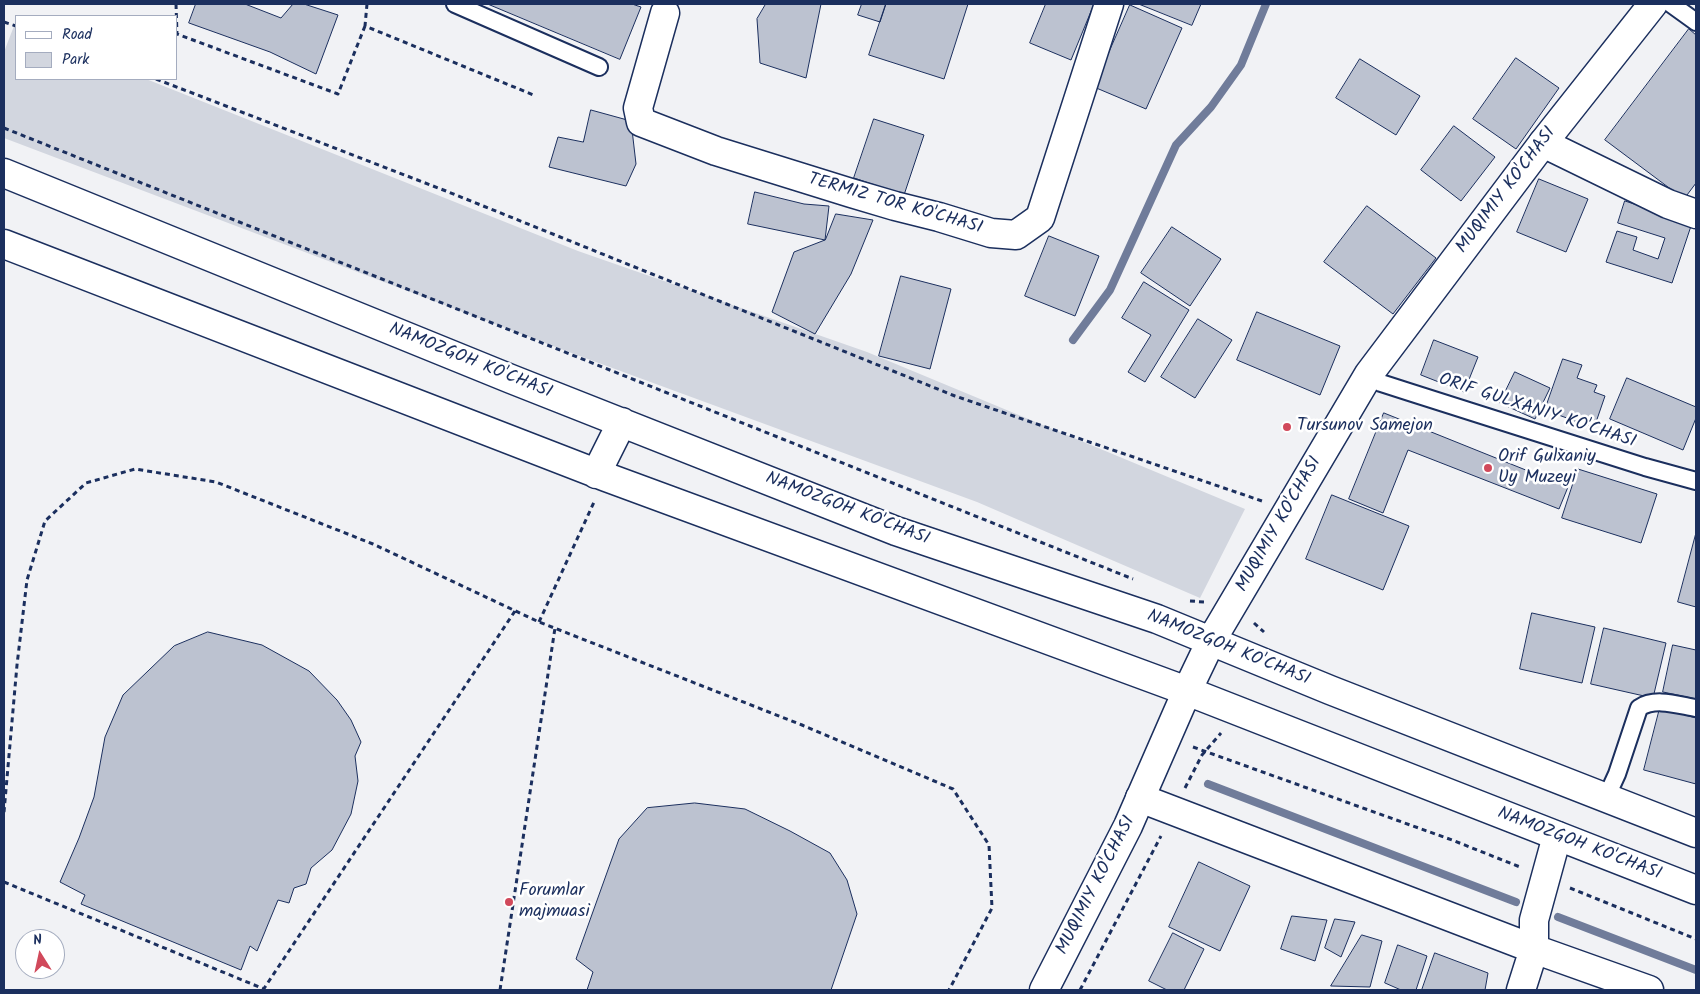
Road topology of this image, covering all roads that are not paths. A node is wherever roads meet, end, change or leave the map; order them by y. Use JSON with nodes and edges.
{"nodes":[{"id":1,"x":455,"y":4,"type":"edge"},
{"id":2,"x":1109,"y":4,"type":"edge"},
{"id":3,"x":1653,"y":4,"type":"edge"},
{"id":4,"x":1671,"y":4,"type":"edge"},
{"id":5,"x":665,"y":13,"type":"dead end"},
{"id":6,"x":1696,"y":22,"type":"edge"},
{"id":7,"x":599,"y":67,"type":"dead end"},
{"id":8,"x":1543,"y":142,"type":"junction"},
{"id":9,"x":4,"y":173,"type":"edge"},
{"id":10,"x":1696,"y":214,"type":"edge"},
{"id":11,"x":4,"y":244,"type":"edge"},
{"id":12,"x":1369,"y":374,"type":"junction"},
{"id":13,"x":622,"y":422,"type":"junction"},
{"id":14,"x":601,"y":475,"type":"junction"},
{"id":15,"x":1696,"y":481,"type":"edge"},
{"id":16,"x":1212,"y":641,"type":"junction"},
{"id":17,"x":1186,"y":691,"type":"junction"},
{"id":18,"x":1696,"y":708,"type":"edge"},
{"id":19,"x":1140,"y":798,"type":"junction"},
{"id":20,"x":1606,"y":798,"type":"junction"},
{"id":21,"x":1696,"y":833,"type":"edge"},
{"id":22,"x":1557,"y":836,"type":"junction"},
{"id":23,"x":1696,"y":890,"type":"edge"},
{"id":24,"x":1534,"y":949,"type":"junction"},
{"id":25,"x":1044,"y":990,"type":"edge"},
{"id":26,"x":1521,"y":990,"type":"edge"},
{"id":27,"x":1649,"y":990,"type":"edge"}],
"edges":[{"from":1,"to":7,"type":"lane"},
{"from":2,"to":5,"type":"main road","name":"TERMIZ TOR KO'CHASI"},
{"from":3,"to":8,"type":"main road","name":"MUQIMIY KO'CHASI"},
{"from":4,"to":6,"type":"lane"},
{"from":8,"to":10,"type":"main road"},
{"from":8,"to":12,"type":"main road","name":"MUQIMIY KO'CHASI"},
{"from":9,"to":13,"type":"main road","name":"NAMOZGOH KO'CHASI"},
{"from":11,"to":14,"type":"main road","name":"NAMOZGOH KO'CHASI"},
{"from":12,"to":15,"type":"lane","name":"ORIF GULXANIY KO'CHASI"},
{"from":12,"to":16,"type":"main road","name":"MUQIMIY KO'CHASI"},
{"from":13,"to":14,"type":"main road"},
{"from":13,"to":16,"type":"main road","name":"NAMOZGOH KO'CHASI"},
{"from":14,"to":17,"type":"main road","name":"NAMOZGOH KO'CHASI"},
{"from":16,"to":17,"type":"main road","name":"MUQIMIY KO'CHASI"},
{"from":16,"to":20,"type":"main road","name":"NAMOZGOH KO'CHASI"},
{"from":17,"to":19,"type":"main road","name":"MUQIMIY KO'CHASI"},
{"from":17,"to":22,"type":"main road","name":"NAMOZGOH KO'CHASI"},
{"from":18,"to":20,"type":"lane"},
{"from":19,"to":24,"type":"main road"},
{"from":19,"to":25,"type":"main road","name":"MUQIMIY KO'CHASI"},
{"from":20,"to":21,"type":"main road","name":"NAMOZGOH KO'CHASI"},
{"from":22,"to":23,"type":"main road","name":"NAMOZGOH KO'CHASI"},
{"from":22,"to":24,"type":"main road"},
{"from":24,"to":26,"type":"main road"},
{"from":24,"to":27,"type":"main road"}]}
